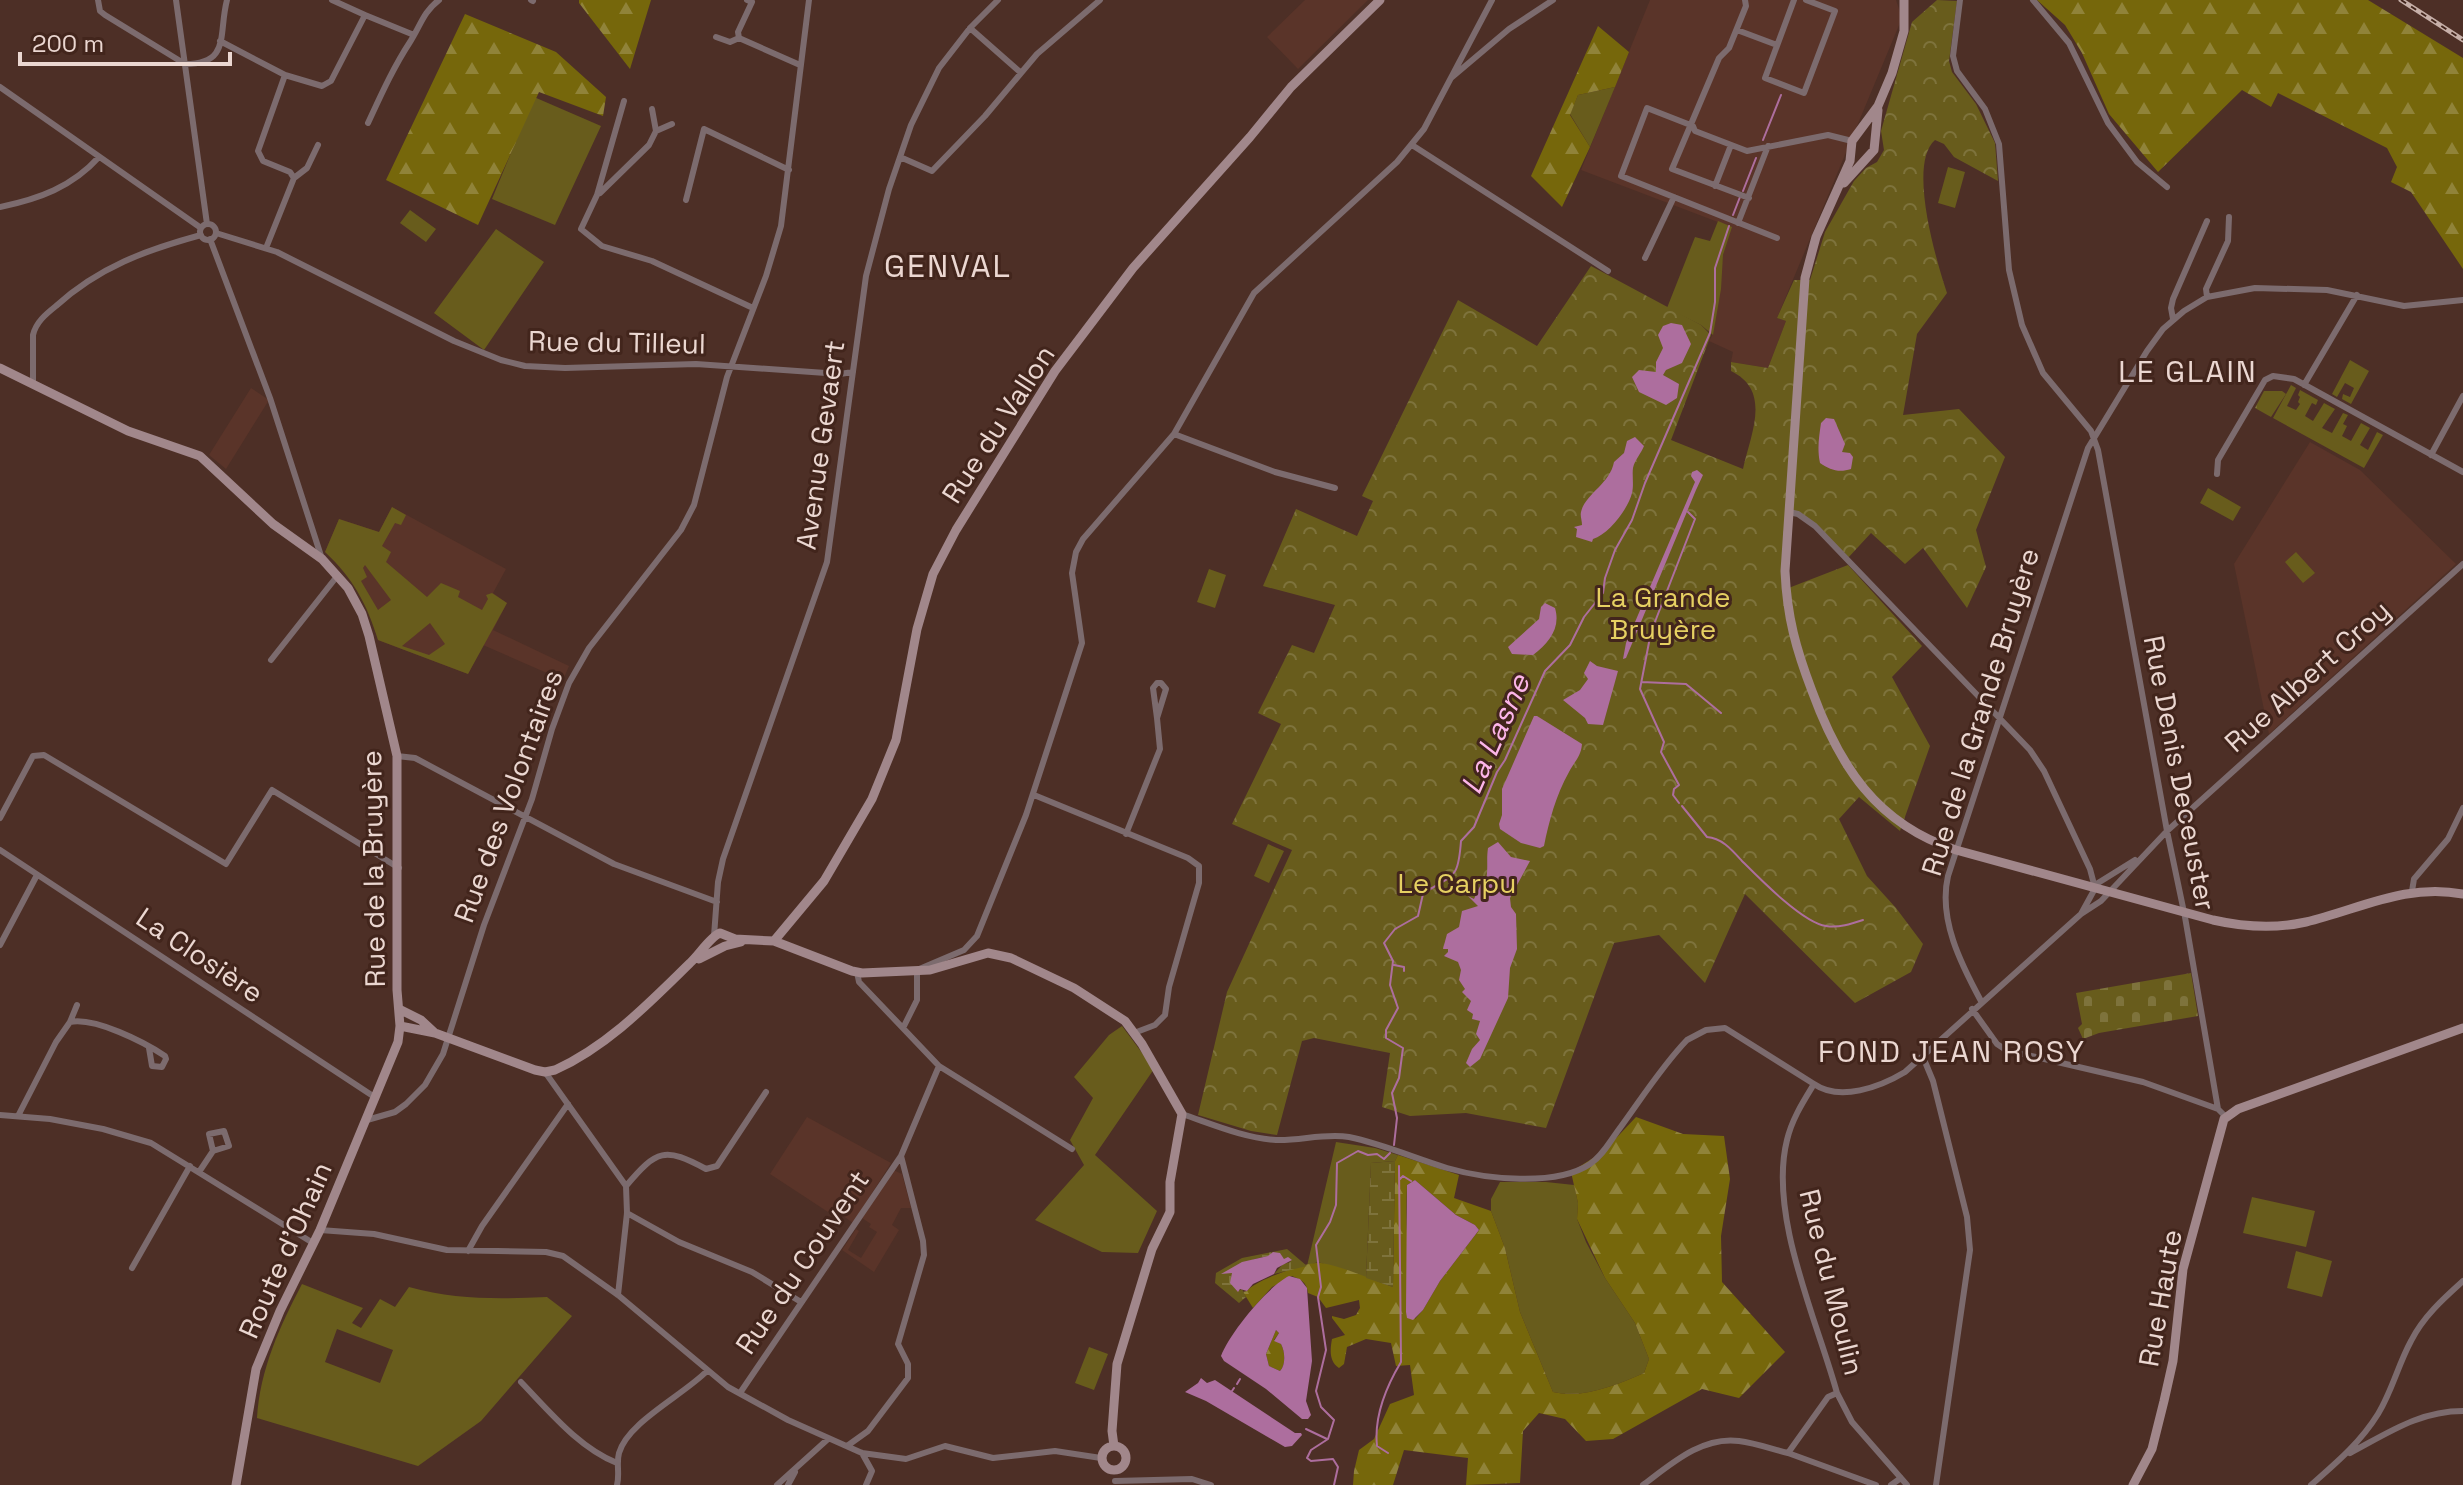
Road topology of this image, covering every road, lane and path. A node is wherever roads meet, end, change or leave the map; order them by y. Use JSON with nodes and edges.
{"nodes":[{"id":1,"x":98,"y":0,"type":"edge"},
{"id":2,"x":176,"y":0,"type":"edge"},
{"id":3,"x":227,"y":0,"type":"edge"},
{"id":4,"x":332,"y":0,"type":"edge"},
{"id":5,"x":439,"y":0,"type":"edge"},
{"id":6,"x":747,"y":0,"type":"edge"},
{"id":7,"x":809,"y":0,"type":"edge"},
{"id":8,"x":997,"y":0,"type":"edge"},
{"id":9,"x":1100,"y":0,"type":"edge"},
{"id":10,"x":1380,"y":0,"type":"edge"},
{"id":11,"x":1492,"y":0,"type":"edge"},
{"id":12,"x":1553,"y":0,"type":"edge"},
{"id":13,"x":1745,"y":0,"type":"edge"},
{"id":14,"x":1794,"y":0,"type":"edge"},
{"id":15,"x":1904,"y":0,"type":"edge"},
{"id":16,"x":1960,"y":0,"type":"edge"},
{"id":17,"x":2033,"y":0,"type":"edge"},
{"id":18,"x":1809,"y":1,"type":"edge"},
{"id":19,"x":1822,"y":3,"type":"edge"},
{"id":20,"x":365,"y":15,"type":"junction"},
{"id":21,"x":970,"y":28,"type":"junction"},
{"id":22,"x":1737,"y":30,"type":"junction"},
{"id":23,"x":414,"y":35,"type":"junction"},
{"id":24,"x":716,"y":37,"type":"dead end"},
{"id":25,"x":739,"y":38,"type":"junction"},
{"id":26,"x":220,"y":41,"type":"junction"},
{"id":27,"x":1777,"y":45,"type":"junction"},
{"id":28,"x":185,"y":64,"type":"junction"},
{"id":29,"x":800,"y":65,"type":"junction"},
{"id":30,"x":1020,"y":72,"type":"junction"},
{"id":31,"x":285,"y":75,"type":"junction"},
{"id":32,"x":1450,"y":79,"type":"junction"},
{"id":33,"x":0,"y":87,"type":"edge"},
{"id":34,"x":624,"y":101,"type":"dead end"},
{"id":35,"x":1878,"y":106,"type":"junction"},
{"id":36,"x":652,"y":109,"type":"dead end"},
{"id":37,"x":368,"y":123,"type":"dead end"},
{"id":38,"x":672,"y":124,"type":"dead end"},
{"id":39,"x":1693,"y":126,"type":"junction"},
{"id":40,"x":656,"y":131,"type":"junction"},
{"id":41,"x":1873,"y":140,"type":"junction"},
{"id":42,"x":1854,"y":142,"type":"junction"},
{"id":43,"x":318,"y":145,"type":"dead end"},
{"id":44,"x":1412,"y":145,"type":"junction"},
{"id":45,"x":1731,"y":145,"type":"junction"},
{"id":46,"x":1768,"y":146,"type":"junction"},
{"id":47,"x":1868,"y":156,"type":"junction"},
{"id":48,"x":99,"y":157,"type":"junction"},
{"id":49,"x":900,"y":157,"type":"junction"},
{"id":50,"x":789,"y":170,"type":"junction"},
{"id":51,"x":294,"y":178,"type":"junction"},
{"id":52,"x":1715,"y":186,"type":"junction"},
{"id":53,"x":2167,"y":187,"type":"dead end"},
{"id":54,"x":1839,"y":188,"type":"junction"},
{"id":55,"x":597,"y":195,"type":"junction"},
{"id":56,"x":1674,"y":197,"type":"junction"},
{"id":57,"x":1749,"y":198,"type":"junction"},
{"id":58,"x":686,"y":200,"type":"dead end"},
{"id":59,"x":0,"y":207,"type":"edge"},
{"id":60,"x":2229,"y":217,"type":"dead end"},
{"id":61,"x":2207,"y":221,"type":"dead end"},
{"id":62,"x":1738,"y":223,"type":"junction"},
{"id":63,"x":203,"y":229,"type":"junction"},
{"id":64,"x":213,"y":236,"type":"junction"},
{"id":65,"x":1777,"y":238,"type":"dead end"},
{"id":66,"x":266,"y":248,"type":"junction"},
{"id":67,"x":1645,"y":258,"type":"dead end"},
{"id":68,"x":1608,"y":271,"type":"dead end"},
{"id":69,"x":2357,"y":295,"type":"junction"},
{"id":70,"x":2207,"y":297,"type":"junction"},
{"id":71,"x":2463,"y":300,"type":"edge"},
{"id":72,"x":753,"y":308,"type":"junction"},
{"id":73,"x":2173,"y":319,"type":"junction"},
{"id":74,"x":732,"y":366,"type":"junction"},
{"id":75,"x":0,"y":371,"type":"edge"},
{"id":76,"x":853,"y":372,"type":"junction"},
{"id":77,"x":33,"y":385,"type":"junction"},
{"id":78,"x":2304,"y":385,"type":"junction"},
{"id":79,"x":2463,"y":396,"type":"edge"},
{"id":80,"x":1174,"y":434,"type":"junction"},
{"id":81,"x":2094,"y":435,"type":"junction"},
{"id":82,"x":2431,"y":455,"type":"junction"},
{"id":83,"x":2463,"y":472,"type":"edge"},
{"id":84,"x":2217,"y":474,"type":"dead end"},
{"id":85,"x":1335,"y":488,"type":"dead end"},
{"id":86,"x":1789,"y":512,"type":"junction"},
{"id":87,"x":322,"y":559,"type":"junction"},
{"id":88,"x":2463,"y":564,"type":"edge"},
{"id":89,"x":338,"y":575,"type":"junction"},
{"id":90,"x":271,"y":660,"type":"dead end"},
{"id":91,"x":1157,"y":718,"type":"junction"},
{"id":92,"x":1998,"y":719,"type":"junction"},
{"id":93,"x":397,"y":756,"type":"junction"},
{"id":94,"x":1034,"y":795,"type":"junction"},
{"id":95,"x":0,"y":798,"type":"edge"},
{"id":96,"x":8,"y":802,"type":"junction"},
{"id":97,"x":2463,"y":808,"type":"edge"},
{"id":98,"x":526,"y":816,"type":"junction"},
{"id":99,"x":0,"y":818,"type":"edge"},
{"id":100,"x":2167,"y":831,"type":"junction"},
{"id":101,"x":1126,"y":834,"type":"junction"},
{"id":102,"x":0,"y":850,"type":"edge"},
{"id":103,"x":1956,"y":850,"type":"junction"},
{"id":104,"x":2146,"y":852,"type":"junction"},
{"id":105,"x":399,"y":868,"type":"junction"},
{"id":106,"x":37,"y":875,"type":"junction"},
{"id":107,"x":2095,"y":888,"type":"junction"},
{"id":108,"x":2412,"y":891,"type":"junction"},
{"id":109,"x":2110,"y":892,"type":"junction"},
{"id":110,"x":2463,"y":894,"type":"edge"},
{"id":111,"x":717,"y":902,"type":"junction"},
{"id":112,"x":2184,"y":912,"type":"junction"},
{"id":113,"x":2081,"y":914,"type":"junction"},
{"id":114,"x":720,"y":940,"type":"junction"},
{"id":115,"x":774,"y":941,"type":"junction"},
{"id":116,"x":0,"y":945,"type":"edge"},
{"id":117,"x":917,"y":970,"type":"junction"},
{"id":118,"x":857,"y":972,"type":"junction"},
{"id":119,"x":1981,"y":1001,"type":"junction"},
{"id":120,"x":77,"y":1005,"type":"dead end"},
{"id":121,"x":399,"y":1009,"type":"junction"},
{"id":122,"x":1972,"y":1009,"type":"junction"},
{"id":123,"x":70,"y":1022,"type":"junction"},
{"id":124,"x":400,"y":1026,"type":"junction"},
{"id":125,"x":903,"y":1028,"type":"junction"},
{"id":126,"x":2463,"y":1028,"type":"edge"},
{"id":127,"x":435,"y":1033,"type":"junction"},
{"id":128,"x":1134,"y":1033,"type":"junction"},
{"id":129,"x":449,"y":1039,"type":"junction"},
{"id":130,"x":149,"y":1048,"type":"dead end"},
{"id":131,"x":1923,"y":1057,"type":"junction"},
{"id":132,"x":939,"y":1066,"type":"junction"},
{"id":133,"x":545,"y":1072,"type":"junction"},
{"id":134,"x":1814,"y":1084,"type":"junction"},
{"id":135,"x":766,"y":1092,"type":"dead end"},
{"id":136,"x":376,"y":1098,"type":"junction"},
{"id":137,"x":568,"y":1104,"type":"junction"},
{"id":138,"x":2222,"y":1113,"type":"junction"},
{"id":139,"x":1182,"y":1114,"type":"junction"},
{"id":140,"x":0,"y":1115,"type":"edge"},
{"id":141,"x":18,"y":1116,"type":"junction"},
{"id":142,"x":367,"y":1120,"type":"junction"},
{"id":143,"x":1072,"y":1149,"type":"dead end"},
{"id":144,"x":213,"y":1151,"type":"dead end"},
{"id":145,"x":901,"y":1156,"type":"junction"},
{"id":146,"x":190,"y":1166,"type":"junction"},
{"id":147,"x":199,"y":1172,"type":"junction"},
{"id":148,"x":626,"y":1186,"type":"junction"},
{"id":149,"x":627,"y":1213,"type":"junction"},
{"id":150,"x":320,"y":1230,"type":"junction"},
{"id":151,"x":313,"y":1243,"type":"junction"},
{"id":152,"x":468,"y":1251,"type":"junction"},
{"id":153,"x":132,"y":1268,"type":"dead end"},
{"id":154,"x":2463,"y":1281,"type":"edge"},
{"id":155,"x":618,"y":1295,"type":"junction"},
{"id":156,"x":801,"y":1302,"type":"junction"},
{"id":157,"x":707,"y":1371,"type":"junction"},
{"id":158,"x":521,"y":1382,"type":"dead end"},
{"id":159,"x":740,"y":1393,"type":"junction"},
{"id":160,"x":1837,"y":1393,"type":"junction"},
{"id":161,"x":2463,"y":1411,"type":"edge"},
{"id":162,"x":828,"y":1439,"type":"junction"},
{"id":163,"x":846,"y":1446,"type":"junction"},
{"id":164,"x":1114,"y":1446,"type":"junction"},
{"id":165,"x":862,"y":1453,"type":"junction"},
{"id":166,"x":1788,"y":1453,"type":"junction"},
{"id":167,"x":2347,"y":1454,"type":"junction"},
{"id":168,"x":1101,"y":1458,"type":"junction"},
{"id":169,"x":617,"y":1463,"type":"junction"},
{"id":170,"x":797,"y":1468,"type":"junction"},
{"id":171,"x":1901,"y":1478,"type":"junction"},
{"id":172,"x":1115,"y":1479,"type":"edge"},
{"id":173,"x":1863,"y":1483,"type":"edge"},
{"id":174,"x":236,"y":1485,"type":"edge"},
{"id":175,"x":617,"y":1485,"type":"edge"},
{"id":176,"x":777,"y":1485,"type":"edge"},
{"id":177,"x":788,"y":1485,"type":"edge"},
{"id":178,"x":866,"y":1485,"type":"edge"},
{"id":179,"x":1211,"y":1485,"type":"edge"},
{"id":180,"x":1643,"y":1485,"type":"edge"},
{"id":181,"x":1876,"y":1485,"type":"edge"},
{"id":182,"x":1891,"y":1485,"type":"edge"},
{"id":183,"x":1907,"y":1485,"type":"edge"},
{"id":184,"x":1936,"y":1485,"type":"edge"},
{"id":185,"x":2133,"y":1485,"type":"edge"},
{"id":186,"x":2311,"y":1485,"type":"edge"}],
"edges":[{"from":1,"to":28,"type":"street"},
{"from":2,"to":28,"type":"street"},
{"from":3,"to":26,"type":"street"},
{"from":4,"to":20,"type":"street"},
{"from":5,"to":23,"type":"street"},
{"from":6,"to":25,"type":"street"},
{"from":7,"to":29,"type":"street","name":"Rue des Volontaires"},
{"from":8,"to":21,"type":"street","name":"Avenue Gevaert"},
{"from":9,"to":30,"type":"street"},
{"from":10,"to":115,"type":"street","name":"Rue du Vallon"},
{"from":11,"to":32,"type":"street"},
{"from":12,"to":32,"type":"street"},
{"from":13,"to":22,"type":"street"},
{"from":14,"to":27,"type":"street"},
{"from":15,"to":35,"type":"street"},
{"from":16,"to":81,"type":"street"},
{"from":17,"to":53,"type":"street"},
{"from":18,"to":19,"type":"street"},
{"from":19,"to":27,"type":"street"},
{"from":20,"to":23,"type":"street"},
{"from":20,"to":31,"type":"street"},
{"from":21,"to":30,"type":"street"},
{"from":21,"to":49,"type":"street","name":"Avenue Gevaert"},
{"from":22,"to":27,"type":"street"},
{"from":22,"to":39,"type":"street"},
{"from":23,"to":37,"type":"street"},
{"from":24,"to":25,"type":"street"},
{"from":25,"to":29,"type":"street"},
{"from":26,"to":28,"type":"street"},
{"from":26,"to":31,"type":"street"},
{"from":28,"to":63,"type":"street"},
{"from":29,"to":50,"type":"street","name":"Rue des Volontaires"},
{"from":30,"to":49,"type":"street"},
{"from":31,"to":51,"type":"street"},
{"from":32,"to":44,"type":"street"},
{"from":33,"to":48,"type":"street"},
{"from":34,"to":55,"type":"street"},
{"from":35,"to":41,"type":"street"},
{"from":35,"to":42,"type":"street"},
{"from":36,"to":40,"type":"street"},
{"from":38,"to":40,"type":"street"},
{"from":39,"to":45,"type":"street"},
{"from":39,"to":52,"type":"street"},
{"from":39,"to":56,"type":"street"},
{"from":40,"to":55,"type":"street"},
{"from":41,"to":42,"type":"street"},
{"from":41,"to":47,"type":"street"},
{"from":42,"to":46,"type":"street"},
{"from":42,"to":47,"type":"street"},
{"from":42,"to":54,"type":"street"},
{"from":43,"to":51,"type":"street"},
{"from":44,"to":68,"type":"street"},
{"from":44,"to":80,"type":"street"},
{"from":45,"to":46,"type":"street"},
{"from":45,"to":52,"type":"street"},
{"from":46,"to":57,"type":"street"},
{"from":47,"to":54,"type":"street"},
{"from":48,"to":59,"type":"street"},
{"from":48,"to":63,"type":"street"},
{"from":49,"to":76,"type":"street","name":"Avenue Gevaert"},
{"from":50,"to":58,"type":"street"},
{"from":50,"to":72,"type":"street","name":"Rue des Volontaires"},
{"from":51,"to":66,"type":"street"},
{"from":52,"to":57,"type":"street"},
{"from":54,"to":86,"type":"street"},
{"from":55,"to":72,"type":"street"},
{"from":56,"to":62,"type":"street"},
{"from":56,"to":67,"type":"street"},
{"from":57,"to":62,"type":"street"},
{"from":60,"to":70,"type":"street"},
{"from":61,"to":73,"type":"street"},
{"from":62,"to":65,"type":"street"},
{"from":63,"to":64,"type":"street","name":"Rue du Tilleul"},
{"from":63,"to":64,"type":"street"},
{"from":63,"to":77,"type":"street"},
{"from":64,"to":66,"type":"street","name":"Rue du Tilleul"},
{"from":64,"to":87,"type":"street"},
{"from":66,"to":74,"type":"street","name":"Rue du Tilleul"},
{"from":69,"to":70,"type":"street"},
{"from":69,"to":71,"type":"street"},
{"from":69,"to":78,"type":"street"},
{"from":70,"to":73,"type":"street"},
{"from":72,"to":74,"type":"street","name":"Rue des Volontaires"},
{"from":73,"to":81,"type":"street","name":"Rue de la Grande Bruyère"},
{"from":74,"to":76,"type":"street","name":"Rue du Tilleul"},
{"from":74,"to":98,"type":"street","name":"Rue des Volontaires"},
{"from":75,"to":77,"type":"street","name":"Rue de la Bruyère"},
{"from":76,"to":111,"type":"street","name":"Avenue Gevaert"},
{"from":77,"to":87,"type":"street","name":"Rue de la Bruyère"},
{"from":78,"to":82,"type":"street"},
{"from":78,"to":84,"type":"street"},
{"from":79,"to":82,"type":"street"},
{"from":80,"to":85,"type":"street"},
{"from":80,"to":94,"type":"street"},
{"from":81,"to":92,"type":"street","name":"Rue de la Grande Bruyère"},
{"from":81,"to":100,"type":"street","name":"Rue Denis Deceuster"},
{"from":82,"to":83,"type":"street"},
{"from":86,"to":92,"type":"street"},
{"from":86,"to":103,"type":"street"},
{"from":87,"to":89,"type":"street","name":"Rue de la Bruyère"},
{"from":88,"to":100,"type":"street","name":"Rue Albert Croy"},
{"from":89,"to":90,"type":"street"},
{"from":89,"to":93,"type":"street","name":"Rue de la Bruyère"},
{"from":91,"to":91,"type":"street"},
{"from":91,"to":101,"type":"street"},
{"from":92,"to":103,"type":"street","name":"Rue de la Grande Bruyère"},
{"from":92,"to":107,"type":"street"},
{"from":93,"to":98,"type":"street"},
{"from":93,"to":105,"type":"street","name":"Rue de la Bruyère"},
{"from":94,"to":101,"type":"street"},
{"from":94,"to":117,"type":"street"},
{"from":95,"to":96,"type":"street"},
{"from":96,"to":99,"type":"street"},
{"from":96,"to":105,"type":"street"},
{"from":97,"to":108,"type":"street"},
{"from":98,"to":111,"type":"street"},
{"from":98,"to":129,"type":"street","name":"Rue des Volontaires"},
{"from":100,"to":104,"type":"street","name":"Rue Albert Croy"},
{"from":100,"to":112,"type":"street","name":"Rue Denis Deceuster"},
{"from":101,"to":128,"type":"street"},
{"from":102,"to":106,"type":"street","name":"La Closière"},
{"from":103,"to":107,"type":"street"},
{"from":103,"to":119,"type":"street","name":"Rue de la Grande Bruyère"},
{"from":104,"to":107,"type":"street","name":"Rue Albert Croy"},
{"from":104,"to":109,"type":"street","name":"Rue Albert Croy"},
{"from":105,"to":121,"type":"street","name":"Rue de la Bruyère"},
{"from":106,"to":116,"type":"street"},
{"from":106,"to":136,"type":"street","name":"La Closière"},
{"from":107,"to":109,"type":"street"},
{"from":107,"to":113,"type":"street"},
{"from":108,"to":110,"type":"street"},
{"from":108,"to":112,"type":"street"},
{"from":109,"to":112,"type":"street"},
{"from":109,"to":113,"type":"street","name":"Rue Albert Croy"},
{"from":111,"to":114,"type":"street","name":"Avenue Gevaert"},
{"from":112,"to":138,"type":"street","name":"Rue Denis Deceuster"},
{"from":113,"to":119,"type":"street","name":"Rue Albert Croy"},
{"from":114,"to":115,"type":"street"},
{"from":114,"to":133,"type":"street"},
{"from":115,"to":118,"type":"street"},
{"from":117,"to":118,"type":"street"},
{"from":117,"to":125,"type":"street"},
{"from":117,"to":128,"type":"street"},
{"from":118,"to":125,"type":"street"},
{"from":119,"to":122,"type":"street","name":"Rue Albert Croy"},
{"from":120,"to":123,"type":"street"},
{"from":121,"to":124,"type":"street","name":"Route d'Ohain"},
{"from":121,"to":127,"type":"street"},
{"from":122,"to":131,"type":"street","name":"Rue Albert Croy"},
{"from":122,"to":138,"type":"street"},
{"from":123,"to":130,"type":"street"},
{"from":123,"to":141,"type":"street"},
{"from":124,"to":127,"type":"street"},
{"from":124,"to":136,"type":"street","name":"Route d'Ohain"},
{"from":125,"to":132,"type":"street"},
{"from":126,"to":138,"type":"street"},
{"from":127,"to":129,"type":"street"},
{"from":128,"to":139,"type":"street"},
{"from":129,"to":133,"type":"street"},
{"from":129,"to":142,"type":"street"},
{"from":131,"to":134,"type":"street","name":"Rue Albert Croy"},
{"from":131,"to":184,"type":"street"},
{"from":132,"to":143,"type":"street"},
{"from":132,"to":145,"type":"street","name":"Rue du Couvent"},
{"from":133,"to":137,"type":"street"},
{"from":134,"to":139,"type":"street"},
{"from":134,"to":160,"type":"street","name":"Rue du Moulin"},
{"from":135,"to":148,"type":"street"},
{"from":136,"to":142,"type":"street","name":"Route d'Ohain"},
{"from":137,"to":148,"type":"street"},
{"from":137,"to":152,"type":"street"},
{"from":138,"to":185,"type":"street","name":"Rue Haute"},
{"from":139,"to":164,"type":"street"},
{"from":140,"to":141,"type":"street"},
{"from":141,"to":146,"type":"street"},
{"from":142,"to":150,"type":"street","name":"Route d'Ohain"},
{"from":144,"to":147,"type":"street"},
{"from":145,"to":156,"type":"street","name":"Rue du Couvent"},
{"from":145,"to":163,"type":"street"},
{"from":146,"to":147,"type":"street"},
{"from":146,"to":153,"type":"street"},
{"from":147,"to":151,"type":"street"},
{"from":148,"to":149,"type":"street"},
{"from":149,"to":155,"type":"street"},
{"from":149,"to":156,"type":"street"},
{"from":150,"to":151,"type":"street","name":"Route d'Ohain"},
{"from":150,"to":152,"type":"street"},
{"from":151,"to":174,"type":"street","name":"Route d'Ohain"},
{"from":152,"to":155,"type":"street"},
{"from":154,"to":167,"type":"street"},
{"from":155,"to":157,"type":"street"},
{"from":156,"to":159,"type":"street","name":"Rue du Couvent"},
{"from":157,"to":159,"type":"street"},
{"from":157,"to":169,"type":"street"},
{"from":158,"to":169,"type":"street"},
{"from":159,"to":162,"type":"street"},
{"from":160,"to":166,"type":"street"},
{"from":160,"to":171,"type":"street","name":"Rue du Moulin"},
{"from":161,"to":167,"type":"street"},
{"from":162,"to":163,"type":"street"},
{"from":162,"to":170,"type":"street"},
{"from":163,"to":165,"type":"street"},
{"from":164,"to":168,"type":"street"},
{"from":164,"to":172,"type":"street"},
{"from":165,"to":168,"type":"street"},
{"from":165,"to":178,"type":"street"},
{"from":166,"to":173,"type":"street"},
{"from":166,"to":180,"type":"street"},
{"from":167,"to":186,"type":"street"},
{"from":168,"to":172,"type":"street"},
{"from":169,"to":175,"type":"street"},
{"from":170,"to":176,"type":"street"},
{"from":170,"to":177,"type":"street"},
{"from":171,"to":182,"type":"street"},
{"from":171,"to":183,"type":"street","name":"Rue du Moulin"},
{"from":172,"to":179,"type":"street"},
{"from":173,"to":181,"type":"street"}]}
